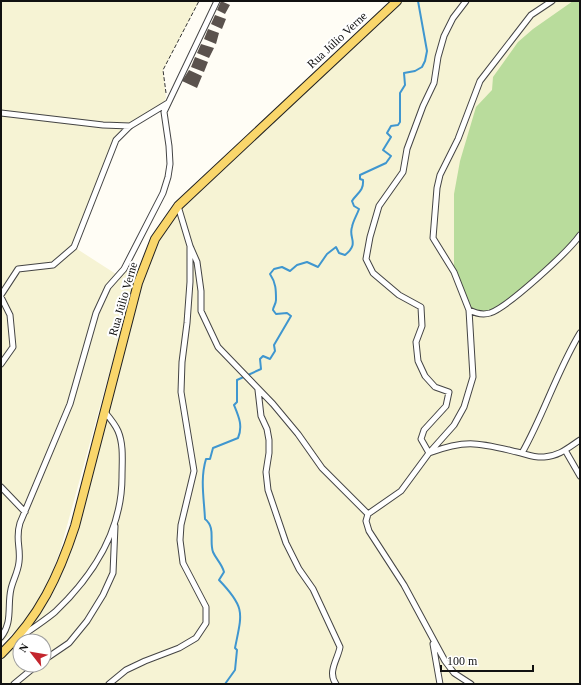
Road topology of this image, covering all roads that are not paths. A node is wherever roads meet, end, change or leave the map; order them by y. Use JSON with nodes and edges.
{"nodes":[{"id":1,"x":217,"y":1,"type":"edge"},
{"id":2,"x":396,"y":1,"type":"edge"},
{"id":3,"x":466,"y":1,"type":"edge"},
{"id":4,"x":552,"y":1,"type":"edge"},
{"id":5,"x":168,"y":103,"type":"junction"},
{"id":6,"x":1,"y":113,"type":"edge"},
{"id":7,"x":130,"y":126,"type":"junction"},
{"id":8,"x":178,"y":206,"type":"junction"},
{"id":9,"x":580,"y":235,"type":"edge"},
{"id":10,"x":190,"y":246,"type":"junction"},
{"id":11,"x":1,"y":296,"type":"edge"},
{"id":12,"x":469,"y":310,"type":"junction"},
{"id":13,"x":580,"y":333,"type":"edge"},
{"id":14,"x":1,"y":364,"type":"edge"},
{"id":15,"x":258,"y":390,"type":"junction"},
{"id":16,"x":104,"y":411,"type":"junction"},
{"id":17,"x":580,"y":440,"type":"edge"},
{"id":18,"x":565,"y":450,"type":"junction"},
{"id":19,"x":429,"y":453,"type":"junction"},
{"id":20,"x":522,"y":453,"type":"junction"},
{"id":21,"x":580,"y":476,"type":"edge"},
{"id":22,"x":1,"y":487,"type":"edge"},
{"id":23,"x":25,"y":512,"type":"junction"},
{"id":24,"x":368,"y":514,"type":"junction"},
{"id":25,"x":115,"y":525,"type":"junction"},
{"id":26,"x":21,"y":633,"type":"edge"},
{"id":27,"x":26,"y":633,"type":"edge"},
{"id":28,"x":1,"y":637,"type":"edge"},
{"id":29,"x":433,"y":641,"type":"junction"},
{"id":30,"x":12,"y":644,"type":"edge"},
{"id":31,"x":1,"y":654,"type":"edge"},
{"id":32,"x":52,"y":655,"type":"edge"},
{"id":33,"x":27,"y":673,"type":"edge"},
{"id":34,"x":14,"y":684,"type":"edge"},
{"id":35,"x":110,"y":684,"type":"edge"},
{"id":36,"x":336,"y":684,"type":"edge"},
{"id":37,"x":440,"y":684,"type":"edge"},
{"id":38,"x":471,"y":684,"type":"edge"}],
"edges":[{"from":1,"to":5,"type":"street"},
{"from":2,"to":8,"type":"main road","name":"Rua Júlio Verne"},
{"from":3,"to":19,"type":"street"},
{"from":4,"to":12,"type":"street"},
{"from":5,"to":7,"type":"street"},
{"from":5,"to":23,"type":"street"},
{"from":6,"to":7,"type":"street"},
{"from":7,"to":11,"type":"street"},
{"from":8,"to":10,"type":"street"},
{"from":8,"to":16,"type":"main road","name":"Rua Júlio Verne"},
{"from":9,"to":12,"type":"street"},
{"from":10,"to":15,"type":"street"},
{"from":10,"to":35,"type":"street"},
{"from":11,"to":14,"type":"street"},
{"from":12,"to":19,"type":"street"},
{"from":13,"to":20,"type":"street"},
{"from":15,"to":24,"type":"street"},
{"from":15,"to":36,"type":"street"},
{"from":16,"to":25,"type":"street"},
{"from":16,"to":26,"type":"main road","name":"Rua Júlio Verne"},
{"from":17,"to":18,"type":"street"},
{"from":18,"to":20,"type":"street"},
{"from":18,"to":21,"type":"street"},
{"from":19,"to":20,"type":"street"},
{"from":19,"to":24,"type":"street"},
{"from":22,"to":23,"type":"street"},
{"from":23,"to":28,"type":"street"},
{"from":24,"to":29,"type":"street"},
{"from":25,"to":27,"type":"street"},
{"from":25,"to":32,"type":"street"},
{"from":29,"to":37,"type":"street"},
{"from":29,"to":38,"type":"street"},
{"from":30,"to":31,"type":"main road","name":"Rua Júlio Verne"},
{"from":33,"to":34,"type":"street"}]}
